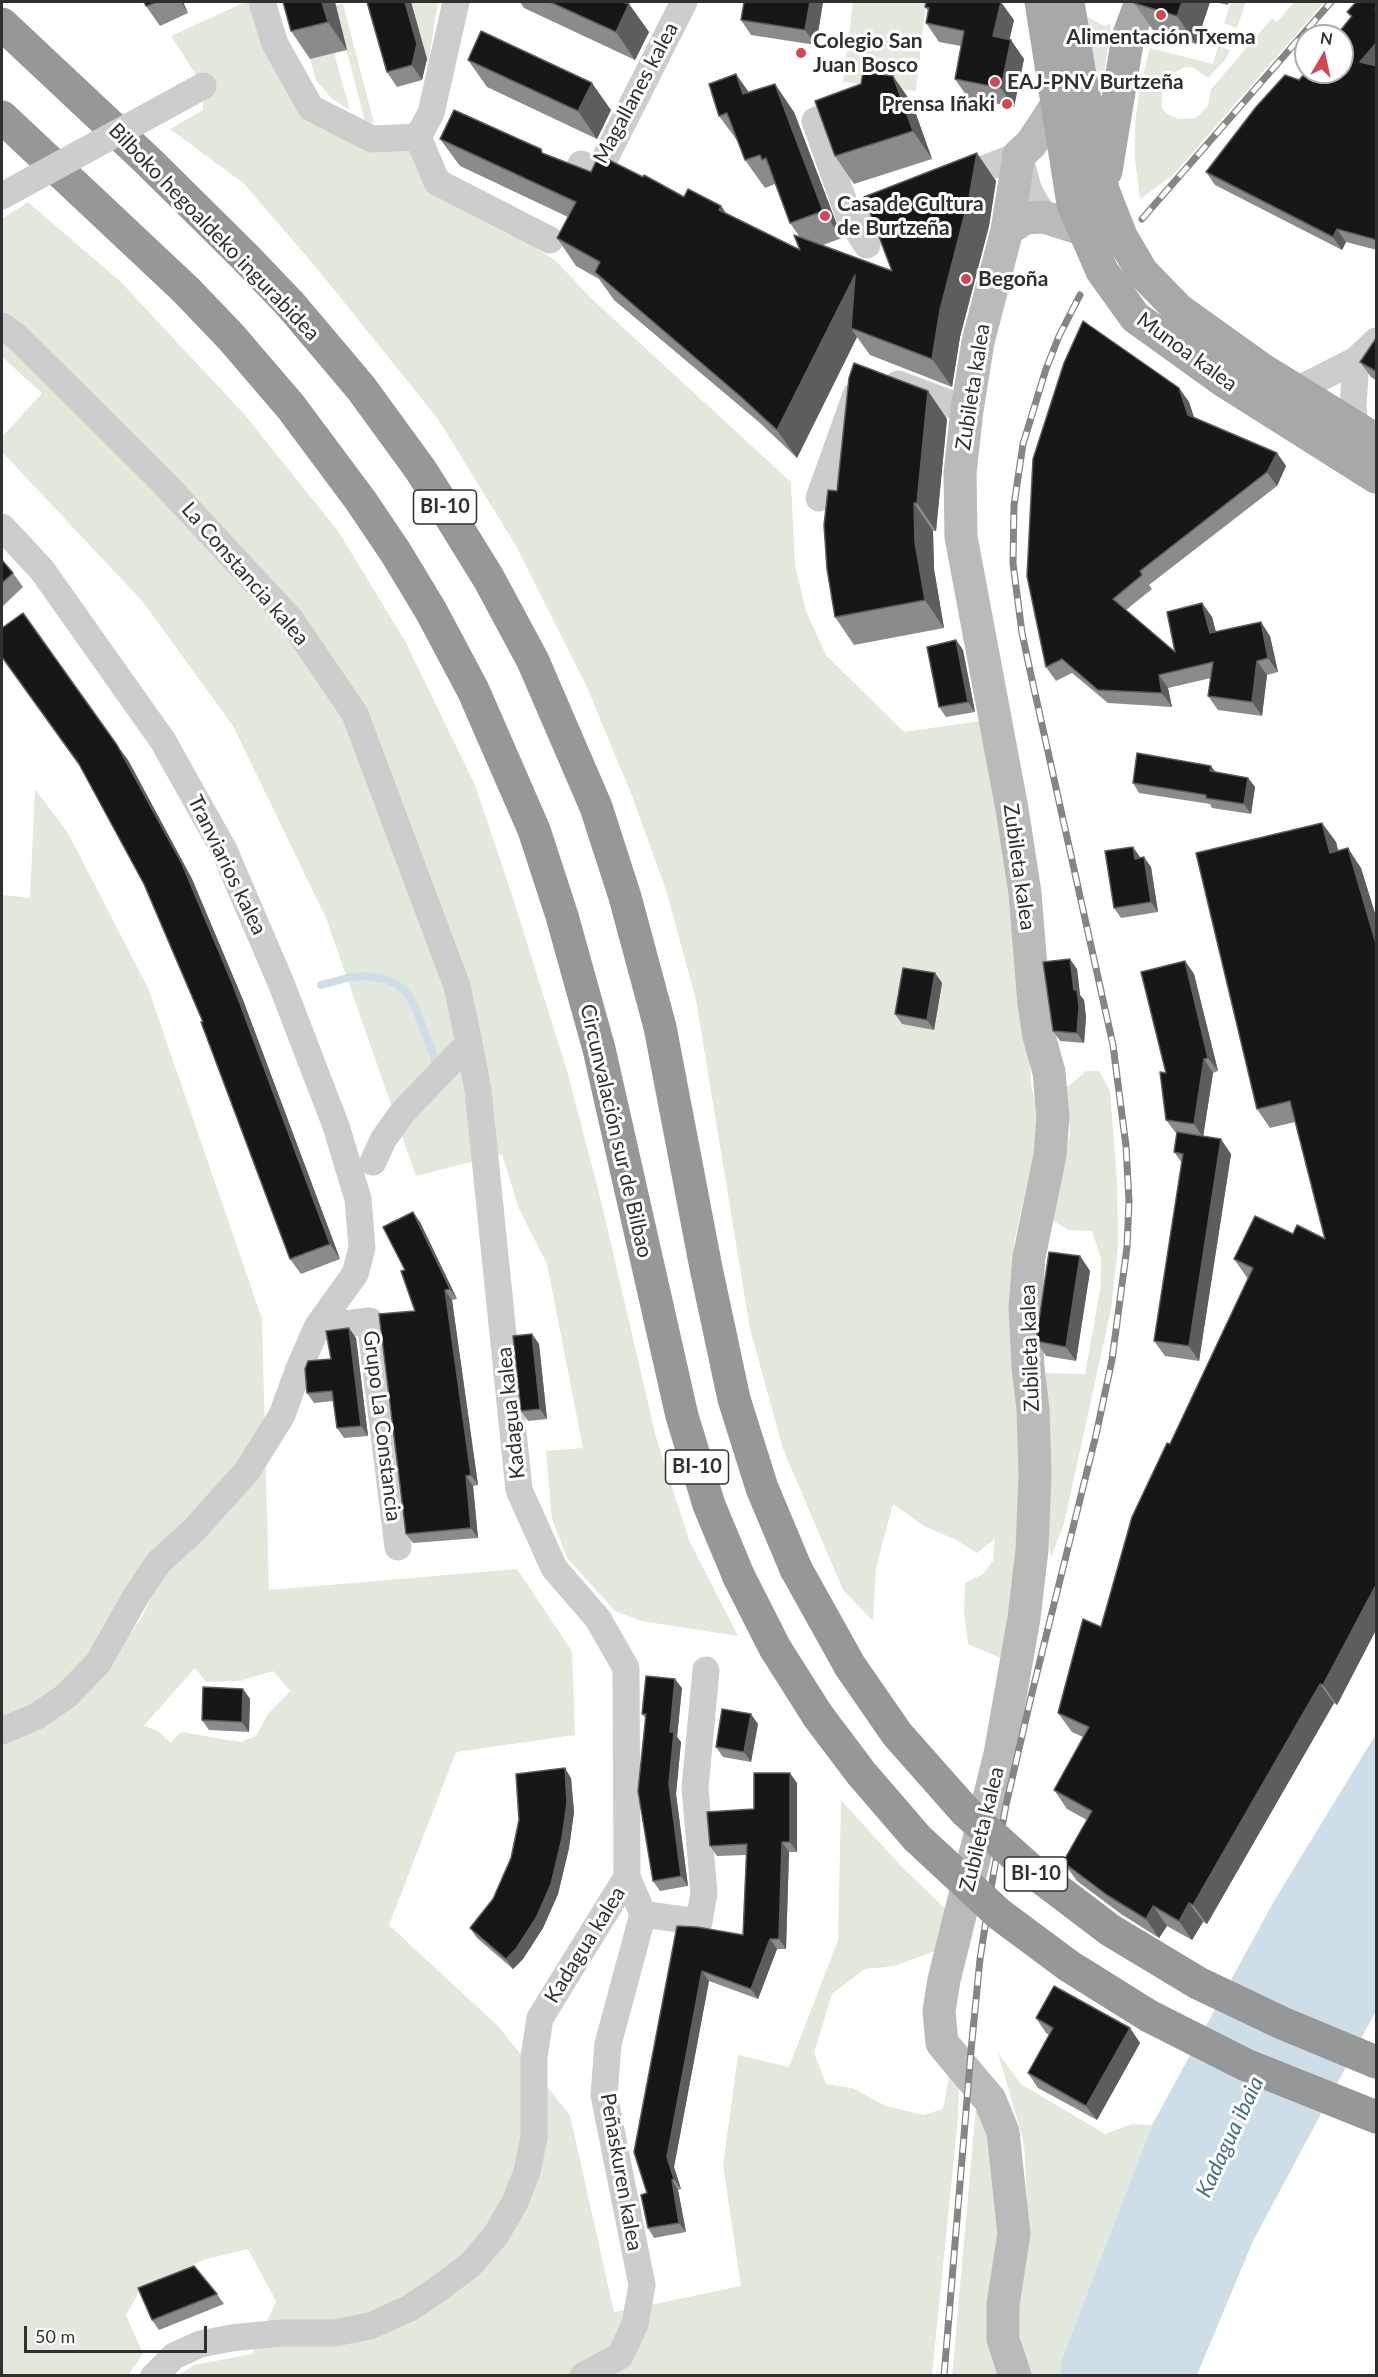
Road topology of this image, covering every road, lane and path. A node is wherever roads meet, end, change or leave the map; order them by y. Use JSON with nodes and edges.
{"nodes":[{"id":1,"x":262,"y":2,"type":"edge"},
{"id":2,"x":456,"y":2,"type":"edge"},
{"id":3,"x":684,"y":2,"type":"edge"},
{"id":4,"x":1041,"y":2,"type":"edge"},
{"id":5,"x":1068,"y":2,"type":"edge"},
{"id":6,"x":1141,"y":2,"type":"edge"},
{"id":7,"x":2,"y":24,"type":"edge"},
{"id":8,"x":203,"y":86,"type":"dead end"},
{"id":9,"x":853,"y":103,"type":"edge"},
{"id":10,"x":1056,"y":106,"type":"junction"},
{"id":11,"x":2,"y":117,"type":"edge"},
{"id":12,"x":418,"y":137,"type":"junction"},
{"id":13,"x":1019,"y":156,"type":"junction"},
{"id":14,"x":581,"y":164,"type":"dead end"},
{"id":15,"x":1103,"y":190,"type":"junction"},
{"id":16,"x":2,"y":196,"type":"edge"},
{"id":17,"x":1044,"y":217,"type":"junction"},
{"id":18,"x":850,"y":219,"type":"junction"},
{"id":19,"x":1082,"y":229,"type":"junction"},
{"id":20,"x":1007,"y":230,"type":"junction"},
{"id":21,"x":550,"y":240,"type":"dead end"},
{"id":22,"x":867,"y":245,"type":"edge"},
{"id":23,"x":2,"y":326,"type":"edge"},
{"id":24,"x":1377,"y":341,"type":"edge"},
{"id":25,"x":1356,"y":360,"type":"junction"},
{"id":26,"x":1297,"y":390,"type":"junction"},
{"id":27,"x":967,"y":410,"type":"junction"},
{"id":28,"x":1357,"y":440,"type":"edge"},
{"id":29,"x":1377,"y":477,"type":"edge"},
{"id":30,"x":819,"y":498,"type":"dead end"},
{"id":31,"x":2,"y":527,"type":"edge"},
{"id":32,"x":469,"y":1043,"type":"junction"},
{"id":33,"x":373,"y":1162,"type":"dead end"},
{"id":34,"x":317,"y":1327,"type":"junction"},
{"id":35,"x":398,"y":1547,"type":"dead end"},
{"id":36,"x":706,"y":1670,"type":"dead end"},
{"id":37,"x":2,"y":1731,"type":"edge"},
{"id":38,"x":627,"y":1877,"type":"junction"},
{"id":39,"x":643,"y":1914,"type":"junction"},
{"id":40,"x":1377,"y":2062,"type":"edge"},
{"id":41,"x":1377,"y":2117,"type":"edge"},
{"id":42,"x":154,"y":2376,"type":"edge"},
{"id":43,"x":583,"y":2376,"type":"edge"},
{"id":44,"x":1015,"y":2376,"type":"edge"}],
"edges":[{"from":1,"to":12,"type":"street"},
{"from":2,"to":12,"type":"street"},
{"from":3,"to":14,"type":"street","name":"Magallanes kalea"},
{"from":4,"to":10,"type":"main road","name":"Munoa kalea"},
{"from":5,"to":15,"type":"main road","name":"Munoa kalea"},
{"from":6,"to":15,"type":"main road"},
{"from":7,"to":40,"type":"highway","name":"Bilboko hegoaldeko ingurabidea","number":"BI-10","bridge":true},
{"from":8,"to":16,"type":"street","bridge":true},
{"from":9,"to":18,"type":"street"},
{"from":10,"to":13,"type":"street"},
{"from":10,"to":19,"type":"main road","name":"Munoa kalea"},
{"from":11,"to":41,"type":"highway","name":"Circunvalación sur de Bilbao","number":"BI-10","bridge":true},
{"from":12,"to":21,"type":"street"},
{"from":13,"to":17,"type":"street"},
{"from":13,"to":18,"type":"street"},
{"from":13,"to":20,"type":"street","name":"Zubileta kalea"},
{"from":15,"to":26,"type":"main road","name":"Munoa kalea"},
{"from":17,"to":19,"type":"street"},
{"from":17,"to":20,"type":"street"},
{"from":18,"to":22,"type":"street"},
{"from":19,"to":28,"type":"main road","name":"Munoa kalea"},
{"from":20,"to":27,"type":"street","name":"Zubileta kalea"},
{"from":23,"to":32,"type":"street","name":"La Constancia kalea"},
{"from":24,"to":25,"type":"street"},
{"from":25,"to":26,"type":"street"},
{"from":25,"to":28,"type":"street"},
{"from":26,"to":28,"type":"main road","name":"Munoa kalea"},
{"from":27,"to":30,"type":"street"},
{"from":27,"to":44,"type":"street","name":"Zubileta kalea"},
{"from":28,"to":29,"type":"main road"},
{"from":31,"to":34,"type":"street","name":"Tranviarios kalea"},
{"from":32,"to":33,"type":"street"},
{"from":32,"to":38,"type":"street","name":"Kadagua kalea"},
{"from":34,"to":35,"type":"street","name":"Grupo La Constancia"},
{"from":34,"to":37,"type":"street"},
{"from":36,"to":39,"type":"street"},
{"from":38,"to":39,"type":"street"},
{"from":38,"to":42,"type":"street","name":"Kadagua kalea"},
{"from":39,"to":43,"type":"street","name":"Peñaskuren kalea"}]}
